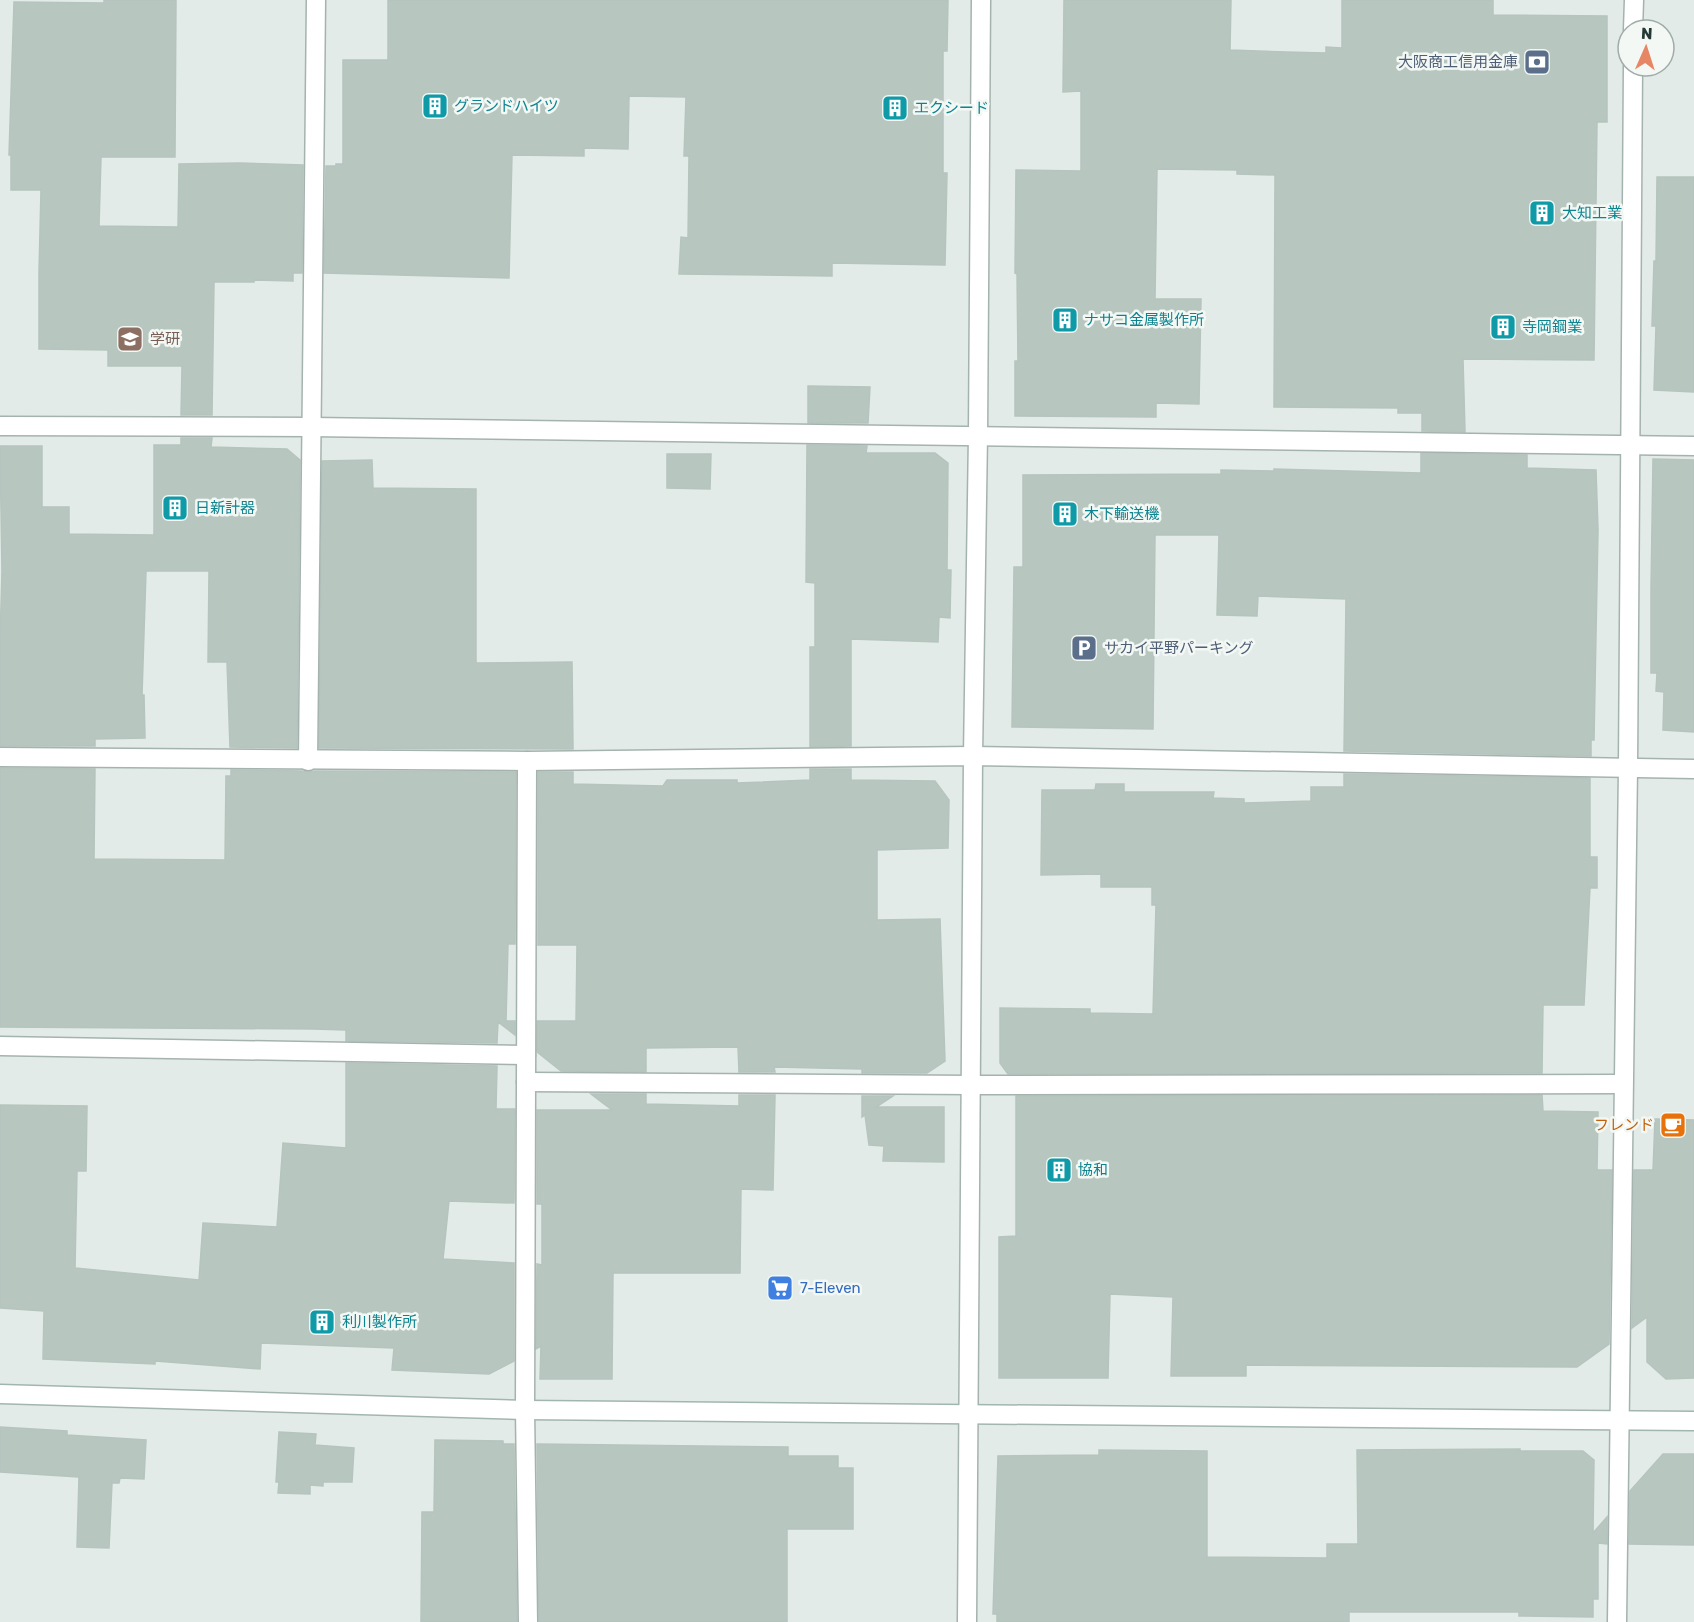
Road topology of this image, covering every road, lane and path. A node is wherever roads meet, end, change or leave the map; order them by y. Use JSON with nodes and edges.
{"nodes":[{"id":1,"x":316,"y":0,"type":"edge"},
{"id":2,"x":981,"y":0,"type":"edge"},
{"id":3,"x":1634,"y":0,"type":"edge"},
{"id":4,"x":1633,"y":18,"type":"edge"},
{"id":5,"x":1633,"y":78,"type":"edge"},
{"id":6,"x":0,"y":426,"type":"edge"},
{"id":7,"x":312,"y":427,"type":"junction"},
{"id":8,"x":978,"y":435,"type":"junction"},
{"id":9,"x":1631,"y":446,"type":"junction"},
{"id":10,"x":1694,"y":446,"type":"edge"},
{"id":11,"x":973,"y":756,"type":"junction"},
{"id":12,"x":0,"y":757,"type":"edge"},
{"id":13,"x":308,"y":760,"type":"junction"},
{"id":14,"x":527,"y":761,"type":"junction"},
{"id":15,"x":1628,"y":767,"type":"junction"},
{"id":16,"x":1694,"y":769,"type":"edge"},
{"id":17,"x":0,"y":1046,"type":"edge"},
{"id":18,"x":526,"y":1055,"type":"junction"},
{"id":19,"x":526,"y":1082,"type":"junction"},
{"id":20,"x":1623,"y":1084,"type":"junction"},
{"id":21,"x":970,"y":1085,"type":"junction"},
{"id":22,"x":0,"y":1394,"type":"edge"},
{"id":23,"x":525,"y":1410,"type":"junction"},
{"id":24,"x":969,"y":1414,"type":"junction"},
{"id":25,"x":1620,"y":1420,"type":"junction"},
{"id":26,"x":1694,"y":1420,"type":"edge"},
{"id":27,"x":528,"y":1622,"type":"edge"},
{"id":28,"x":967,"y":1622,"type":"edge"},
{"id":29,"x":1617,"y":1622,"type":"edge"}],
"edges":[{"from":1,"to":7,"type":"street"},
{"from":2,"to":8,"type":"street"},
{"from":3,"to":4,"type":"street"},
{"from":5,"to":9,"type":"street"},
{"from":6,"to":7,"type":"street"},
{"from":7,"to":8,"type":"street"},
{"from":7,"to":13,"type":"street"},
{"from":8,"to":9,"type":"street"},
{"from":8,"to":11,"type":"street"},
{"from":9,"to":10,"type":"street"},
{"from":9,"to":15,"type":"street"},
{"from":11,"to":14,"type":"street"},
{"from":11,"to":15,"type":"street"},
{"from":11,"to":21,"type":"street"},
{"from":12,"to":13,"type":"street"},
{"from":13,"to":14,"type":"street"},
{"from":14,"to":18,"type":"street"},
{"from":15,"to":16,"type":"street"},
{"from":15,"to":20,"type":"street"},
{"from":17,"to":18,"type":"street"},
{"from":18,"to":19,"type":"street"},
{"from":19,"to":21,"type":"street"},
{"from":19,"to":23,"type":"street"},
{"from":20,"to":21,"type":"street"},
{"from":20,"to":25,"type":"street"},
{"from":21,"to":24,"type":"street"},
{"from":22,"to":23,"type":"street"},
{"from":23,"to":24,"type":"street"},
{"from":23,"to":27,"type":"street"},
{"from":24,"to":25,"type":"street"},
{"from":24,"to":28,"type":"street"},
{"from":25,"to":26,"type":"street"},
{"from":25,"to":29,"type":"street"}]}
